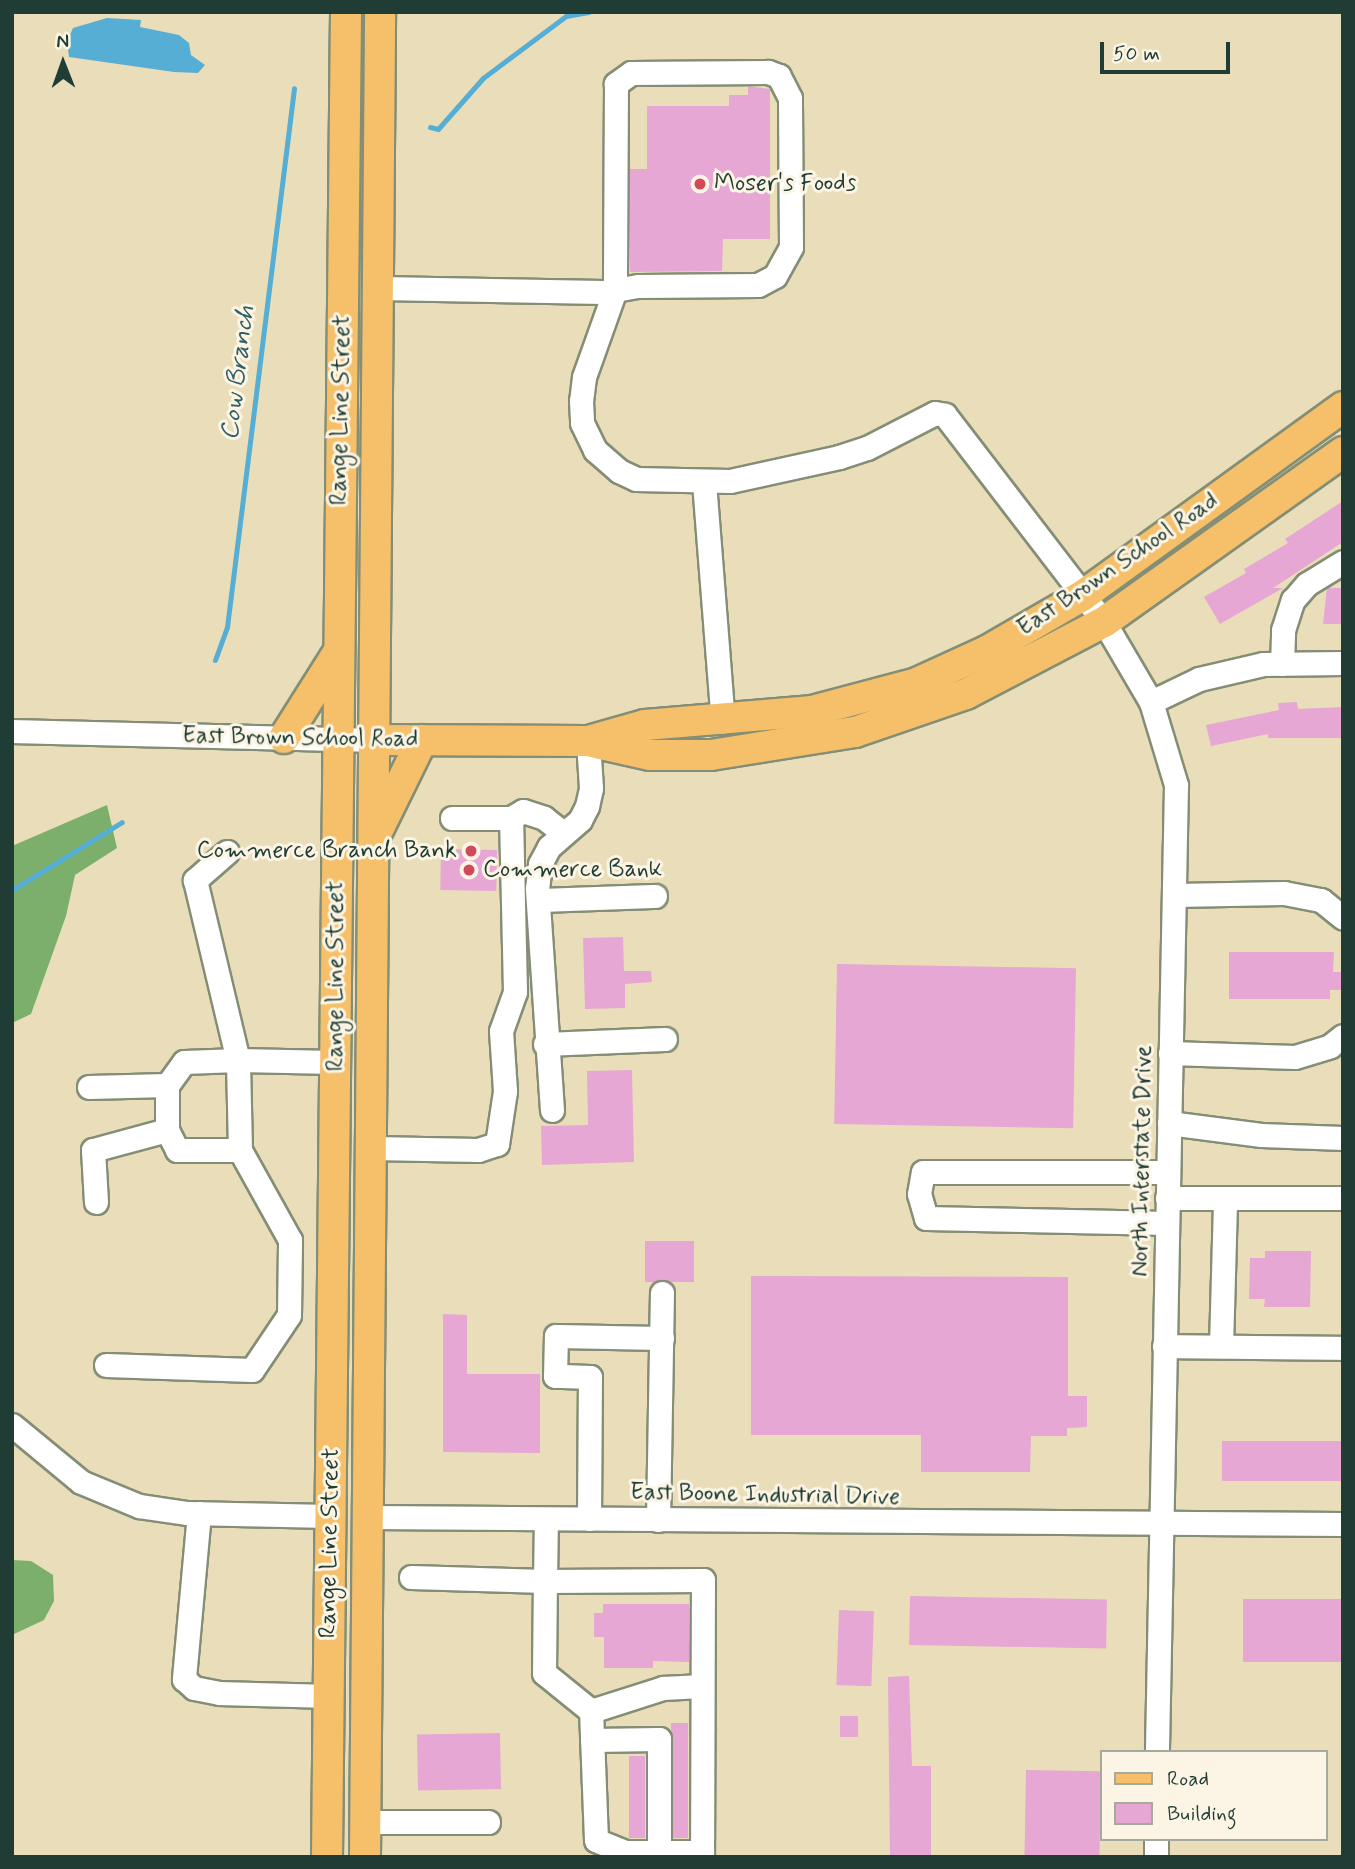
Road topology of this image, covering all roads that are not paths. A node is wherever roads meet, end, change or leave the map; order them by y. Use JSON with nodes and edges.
{"nodes":[{"id":1,"x":346,"y":12,"type":"edge"},
{"id":2,"x":380,"y":12,"type":"edge"},
{"id":3,"x":344,"y":181,"type":"junction"},
{"id":4,"x":379,"y":288,"type":"junction"},
{"id":5,"x":615,"y":290,"type":"junction"},
{"id":6,"x":1343,"y":407,"type":"edge"},
{"id":7,"x":1343,"y":452,"type":"edge"},
{"id":8,"x":704,"y":482,"type":"junction"},
{"id":9,"x":1343,"y":562,"type":"edge"},
{"id":10,"x":1082,"y":596,"type":"junction"},
{"id":11,"x":1104,"y":622,"type":"junction"},
{"id":12,"x":339,"y":651,"type":"junction"},
{"id":13,"x":1343,"y":663,"type":"edge"},
{"id":14,"x":1282,"y":664,"type":"junction"},
{"id":15,"x":1151,"y":702,"type":"junction"},
{"id":16,"x":723,"y":721,"type":"junction"},
{"id":17,"x":12,"y":732,"type":"edge"},
{"id":18,"x":284,"y":738,"type":"junction"},
{"id":19,"x":338,"y":739,"type":"junction"},
{"id":20,"x":376,"y":740,"type":"junction"},
{"id":21,"x":422,"y":740,"type":"junction"},
{"id":22,"x":588,"y":741,"type":"junction"},
{"id":23,"x":452,"y":818,"type":"dead end"},
{"id":24,"x":511,"y":818,"type":"junction"},
{"id":25,"x":563,"y":833,"type":"junction"},
{"id":26,"x":375,"y":837,"type":"junction"},
{"id":27,"x":227,"y":852,"type":"dead end"},
{"id":28,"x":1174,"y":895,"type":"junction"},
{"id":29,"x":655,"y":896,"type":"dead end"},
{"id":30,"x":537,"y":900,"type":"junction"},
{"id":31,"x":1343,"y":918,"type":"edge"},
{"id":32,"x":1343,"y":1036,"type":"edge"},
{"id":33,"x":665,"y":1039,"type":"dead end"},
{"id":34,"x":545,"y":1044,"type":"junction"},
{"id":35,"x":1170,"y":1053,"type":"junction"},
{"id":36,"x":238,"y":1060,"type":"junction"},
{"id":37,"x":335,"y":1062,"type":"junction"},
{"id":38,"x":167,"y":1085,"type":"junction"},
{"id":39,"x":89,"y":1087,"type":"dead end"},
{"id":40,"x":552,"y":1110,"type":"dead end"},
{"id":41,"x":1169,"y":1123,"type":"junction"},
{"id":42,"x":167,"y":1130,"type":"junction"},
{"id":43,"x":1343,"y":1138,"type":"edge"},
{"id":44,"x":372,"y":1148,"type":"junction"},
{"id":45,"x":240,"y":1150,"type":"junction"},
{"id":46,"x":1168,"y":1172,"type":"junction"},
{"id":47,"x":1167,"y":1198,"type":"junction"},
{"id":48,"x":1343,"y":1198,"type":"edge"},
{"id":49,"x":1225,"y":1199,"type":"junction"},
{"id":50,"x":96,"y":1202,"type":"dead end"},
{"id":51,"x":1167,"y":1223,"type":"junction"},
{"id":52,"x":662,"y":1293,"type":"dead end"},
{"id":53,"x":662,"y":1338,"type":"junction"},
{"id":54,"x":1164,"y":1346,"type":"junction"},
{"id":55,"x":1221,"y":1346,"type":"junction"},
{"id":56,"x":1343,"y":1348,"type":"edge"},
{"id":57,"x":332,"y":1350,"type":"junction"},
{"id":58,"x":106,"y":1365,"type":"dead end"},
{"id":59,"x":12,"y":1425,"type":"edge"},
{"id":60,"x":199,"y":1513,"type":"junction"},
{"id":61,"x":330,"y":1516,"type":"junction"},
{"id":62,"x":369,"y":1517,"type":"junction"},
{"id":63,"x":546,"y":1519,"type":"junction"},
{"id":64,"x":589,"y":1520,"type":"junction"},
{"id":65,"x":659,"y":1520,"type":"junction"},
{"id":66,"x":1343,"y":1524,"type":"edge"},
{"id":67,"x":1161,"y":1525,"type":"junction"},
{"id":68,"x":411,"y":1577,"type":"dead end"},
{"id":69,"x":545,"y":1581,"type":"junction"},
{"id":70,"x":368,"y":1633,"type":"junction"},
{"id":71,"x":702,"y":1686,"type":"junction"},
{"id":72,"x":328,"y":1696,"type":"junction"},
{"id":73,"x":591,"y":1711,"type":"junction"},
{"id":74,"x":592,"y":1740,"type":"junction"},
{"id":75,"x":1157,"y":1750,"type":"edge"},
{"id":76,"x":366,"y":1822,"type":"junction"},
{"id":77,"x":488,"y":1822,"type":"dead end"},
{"id":78,"x":659,"y":1852,"type":"junction"},
{"id":79,"x":327,"y":1857,"type":"edge"},
{"id":80,"x":365,"y":1857,"type":"edge"}],
"edges":[{"from":1,"to":3,"type":"main road","name":"Range Line Street"},
{"from":2,"to":4,"type":"main road","name":"Range Line Street"},
{"from":3,"to":4,"type":"main road"},
{"from":3,"to":12,"type":"main road","name":"Range Line Street"},
{"from":4,"to":5,"type":"street"},
{"from":4,"to":20,"type":"main road","name":"Range Line Street"},
{"from":5,"to":5,"type":"street","name":"North Interstate Drive"},
{"from":5,"to":8,"type":"street","name":"North Interstate Drive"},
{"from":6,"to":10,"type":"main road","name":"East Brown School Road"},
{"from":7,"to":11,"type":"main road","name":"East Brown School Road"},
{"from":8,"to":10,"type":"street","name":"North Interstate Drive"},
{"from":8,"to":16,"type":"street"},
{"from":9,"to":14,"type":"street"},
{"from":10,"to":11,"type":"street","name":"North Interstate Drive"},
{"from":10,"to":16,"type":"main road","name":"East Brown School Road"},
{"from":11,"to":15,"type":"street","name":"North Interstate Drive"},
{"from":11,"to":22,"type":"main road","name":"East Brown School Road"},
{"from":12,"to":18,"type":"main road"},
{"from":12,"to":19,"type":"main road","name":"Range Line Street"},
{"from":13,"to":14,"type":"street"},
{"from":14,"to":15,"type":"street"},
{"from":15,"to":28,"type":"street","name":"North Interstate Drive"},
{"from":16,"to":22,"type":"main road","name":"East Brown School Road"},
{"from":17,"to":18,"type":"street","name":"East Brown School Road"},
{"from":18,"to":19,"type":"street","name":"East Brown School Road"},
{"from":19,"to":20,"type":"street","name":"East Brown School Road"},
{"from":19,"to":37,"type":"main road","name":"Range Line Street"},
{"from":20,"to":21,"type":"main road","name":"East Brown School Road"},
{"from":20,"to":26,"type":"main road","name":"Range Line Street"},
{"from":21,"to":22,"type":"main road","name":"East Brown School Road"},
{"from":21,"to":26,"type":"main road"},
{"from":22,"to":25,"type":"street"},
{"from":23,"to":24,"type":"street"},
{"from":24,"to":25,"type":"street"},
{"from":24,"to":44,"type":"street"},
{"from":25,"to":30,"type":"street"},
{"from":26,"to":44,"type":"main road","name":"Range Line Street"},
{"from":27,"to":36,"type":"street"},
{"from":28,"to":31,"type":"street"},
{"from":28,"to":35,"type":"street","name":"North Interstate Drive"},
{"from":29,"to":30,"type":"street"},
{"from":30,"to":34,"type":"street"},
{"from":32,"to":35,"type":"street"},
{"from":33,"to":34,"type":"street"},
{"from":34,"to":40,"type":"street"},
{"from":35,"to":41,"type":"street","name":"North Interstate Drive"},
{"from":36,"to":37,"type":"street"},
{"from":36,"to":38,"type":"street"},
{"from":36,"to":45,"type":"street"},
{"from":37,"to":57,"type":"main road","name":"Range Line Street"},
{"from":38,"to":39,"type":"street"},
{"from":38,"to":42,"type":"street"},
{"from":41,"to":43,"type":"street"},
{"from":41,"to":46,"type":"street","name":"North Interstate Drive"},
{"from":42,"to":45,"type":"street"},
{"from":42,"to":50,"type":"street"},
{"from":44,"to":62,"type":"main road","name":"Range Line Street"},
{"from":45,"to":58,"type":"street"},
{"from":46,"to":47,"type":"street","name":"North Interstate Drive"},
{"from":46,"to":51,"type":"street"},
{"from":47,"to":49,"type":"street"},
{"from":47,"to":51,"type":"street","name":"North Interstate Drive"},
{"from":48,"to":49,"type":"street"},
{"from":49,"to":55,"type":"street"},
{"from":51,"to":54,"type":"street","name":"North Interstate Drive"},
{"from":52,"to":53,"type":"street"},
{"from":53,"to":64,"type":"street"},
{"from":53,"to":65,"type":"street"},
{"from":54,"to":55,"type":"street"},
{"from":54,"to":67,"type":"street","name":"North Interstate Drive"},
{"from":55,"to":56,"type":"street"},
{"from":57,"to":61,"type":"main road","name":"Range Line Street"},
{"from":57,"to":62,"type":"main road"},
{"from":59,"to":60,"type":"street"},
{"from":60,"to":61,"type":"street"},
{"from":60,"to":72,"type":"street"},
{"from":61,"to":70,"type":"main road"},
{"from":61,"to":72,"type":"main road","name":"Range Line Street"},
{"from":62,"to":63,"type":"street","name":"East Boone Industrial Drive"},
{"from":62,"to":70,"type":"main road","name":"Range Line Street"},
{"from":63,"to":64,"type":"street","name":"East Boone Industrial Drive"},
{"from":63,"to":69,"type":"street"},
{"from":64,"to":65,"type":"street","name":"East Boone Industrial Drive"},
{"from":65,"to":67,"type":"street","name":"East Boone Industrial Drive"},
{"from":66,"to":67,"type":"street","name":"East Boone Industrial Drive"},
{"from":67,"to":75,"type":"street","name":"North Interstate Drive"},
{"from":68,"to":69,"type":"street"},
{"from":69,"to":71,"type":"street"},
{"from":69,"to":73,"type":"street"},
{"from":70,"to":76,"type":"main road","name":"Range Line Street"},
{"from":71,"to":73,"type":"street"},
{"from":71,"to":78,"type":"street"},
{"from":72,"to":79,"type":"main road","name":"Range Line Street"},
{"from":73,"to":74,"type":"street"},
{"from":74,"to":78,"type":"street"},
{"from":74,"to":78,"type":"street"},
{"from":76,"to":77,"type":"street"},
{"from":76,"to":80,"type":"main road","name":"Range Line Street"}]}
